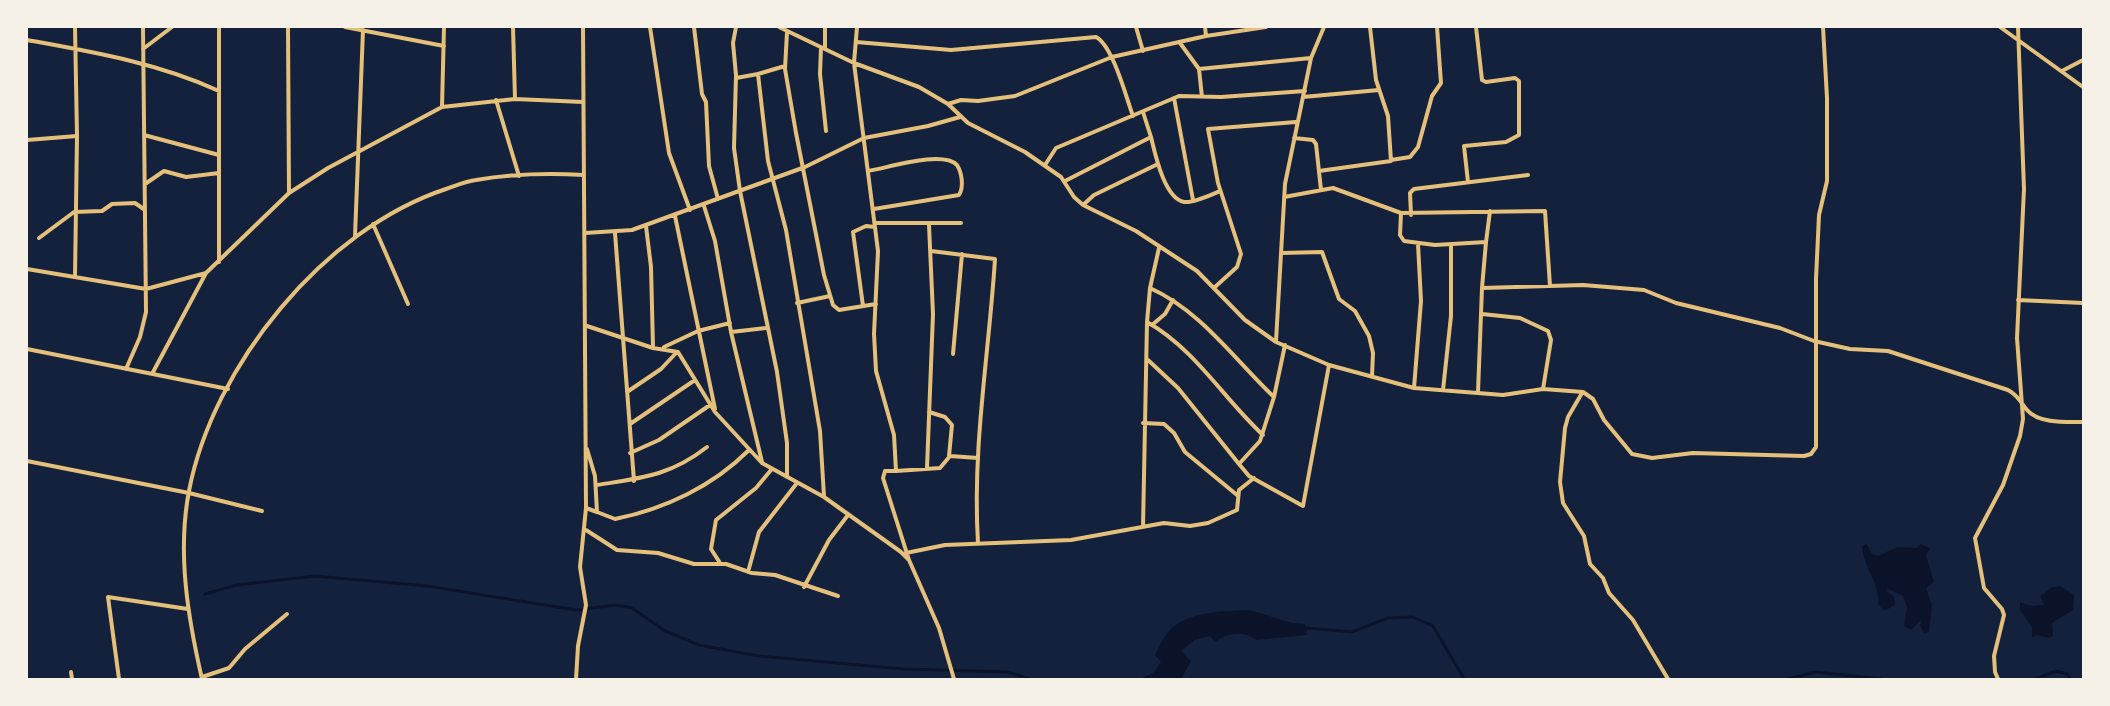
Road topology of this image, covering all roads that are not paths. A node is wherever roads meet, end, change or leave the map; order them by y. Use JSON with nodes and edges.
{"nodes":[{"id":1,"x":75,"y":27,"type":"edge"},
{"id":2,"x":143,"y":27,"type":"edge"},
{"id":3,"x":172,"y":27,"type":"edge"},
{"id":4,"x":219,"y":27,"type":"edge"},
{"id":5,"x":288,"y":27,"type":"edge"},
{"id":6,"x":345,"y":27,"type":"edge"},
{"id":7,"x":444,"y":27,"type":"edge"},
{"id":8,"x":513,"y":27,"type":"edge"},
{"id":9,"x":583,"y":27,"type":"edge"},
{"id":10,"x":650,"y":27,"type":"edge"},
{"id":11,"x":694,"y":27,"type":"edge"},
{"id":12,"x":735,"y":27,"type":"edge"},
{"id":13,"x":779,"y":27,"type":"edge"},
{"id":14,"x":825,"y":27,"type":"edge"},
{"id":15,"x":857,"y":27,"type":"edge"},
{"id":16,"x":1136,"y":27,"type":"edge"},
{"id":17,"x":1205,"y":27,"type":"edge"},
{"id":18,"x":1266,"y":27,"type":"edge"},
{"id":19,"x":1324,"y":27,"type":"edge"},
{"id":20,"x":1370,"y":27,"type":"edge"},
{"id":21,"x":1437,"y":27,"type":"edge"},
{"id":22,"x":1476,"y":27,"type":"edge"},
{"id":23,"x":1823,"y":27,"type":"edge"},
{"id":24,"x":2000,"y":27,"type":"edge"},
{"id":25,"x":2018,"y":27,"type":"edge"},
{"id":26,"x":363,"y":30,"type":"junction"},
{"id":27,"x":787,"y":32,"type":"junction"},
{"id":28,"x":1206,"y":36,"type":"junction"},
{"id":29,"x":27,"y":40,"type":"edge"},
{"id":30,"x":2018,"y":40,"type":"junction"},
{"id":31,"x":856,"y":42,"type":"junction"},
{"id":32,"x":1180,"y":43,"type":"junction"},
{"id":33,"x":444,"y":46,"type":"junction"},
{"id":34,"x":823,"y":48,"type":"junction"},
{"id":35,"x":75,"y":49,"type":"junction"},
{"id":36,"x":143,"y":50,"type":"junction"},
{"id":37,"x":1143,"y":51,"type":"junction"},
{"id":38,"x":1112,"y":57,"type":"junction"},
{"id":39,"x":1311,"y":58,"type":"junction"},
{"id":40,"x":2083,"y":60,"type":"edge"},
{"id":41,"x":854,"y":63,"type":"junction"},
{"id":42,"x":143,"y":64,"type":"junction"},
{"id":43,"x":785,"y":66,"type":"junction"},
{"id":44,"x":1198,"y":69,"type":"junction"},
{"id":45,"x":2062,"y":71,"type":"junction"},
{"id":46,"x":758,"y":74,"type":"junction"},
{"id":47,"x":736,"y":78,"type":"junction"},
{"id":48,"x":2083,"y":87,"type":"edge"},
{"id":49,"x":1378,"y":90,"type":"junction"},
{"id":50,"x":219,"y":91,"type":"junction"},
{"id":51,"x":1305,"y":91,"type":"junction"},
{"id":52,"x":1202,"y":97,"type":"junction"},
{"id":53,"x":1303,"y":97,"type":"junction"},
{"id":54,"x":1174,"y":98,"type":"junction"},
{"id":55,"x":514,"y":99,"type":"junction"},
{"id":56,"x":496,"y":100,"type":"junction"},
{"id":57,"x":584,"y":102,"type":"junction"},
{"id":58,"x":948,"y":104,"type":"junction"},
{"id":59,"x":442,"y":108,"type":"junction"},
{"id":60,"x":1143,"y":112,"type":"junction"},
{"id":61,"x":1133,"y":116,"type":"junction"},
{"id":62,"x":960,"y":117,"type":"junction"},
{"id":63,"x":1296,"y":122,"type":"junction"},
{"id":64,"x":826,"y":130,"type":"dead end"},
{"id":65,"x":144,"y":135,"type":"junction"},
{"id":66,"x":77,"y":136,"type":"junction"},
{"id":67,"x":1151,"y":137,"type":"junction"},
{"id":68,"x":864,"y":138,"type":"junction"},
{"id":69,"x":1294,"y":138,"type":"junction"},
{"id":70,"x":27,"y":140,"type":"edge"},
{"id":71,"x":356,"y":152,"type":"junction"},
{"id":72,"x":219,"y":155,"type":"junction"},
{"id":73,"x":1391,"y":160,"type":"junction"},
{"id":74,"x":1158,"y":164,"type":"junction"},
{"id":75,"x":1045,"y":165,"type":"junction"},
{"id":76,"x":805,"y":167,"type":"junction"},
{"id":77,"x":868,"y":171,"type":"junction"},
{"id":78,"x":1319,"y":171,"type":"junction"},
{"id":79,"x":219,"y":173,"type":"junction"},
{"id":80,"x":584,"y":175,"type":"junction"},
{"id":81,"x":1528,"y":175,"type":"dead end"},
{"id":82,"x":519,"y":176,"type":"junction"},
{"id":83,"x":772,"y":179,"type":"junction"},
{"id":84,"x":1065,"y":181,"type":"junction"},
{"id":85,"x":1468,"y":182,"type":"junction"},
{"id":86,"x":145,"y":184,"type":"junction"},
{"id":87,"x":1220,"y":190,"type":"junction"},
{"id":88,"x":1321,"y":190,"type":"junction"},
{"id":89,"x":740,"y":191,"type":"junction"},
{"id":90,"x":289,"y":194,"type":"junction"},
{"id":91,"x":1284,"y":196,"type":"junction"},
{"id":92,"x":718,"y":199,"type":"junction"},
{"id":93,"x":1193,"y":200,"type":"junction"},
{"id":94,"x":1083,"y":205,"type":"junction"},
{"id":95,"x":704,"y":206,"type":"junction"},
{"id":96,"x":874,"y":209,"type":"junction"},
{"id":97,"x":145,"y":210,"type":"junction"},
{"id":98,"x":690,"y":210,"type":"junction"},
{"id":99,"x":1490,"y":211,"type":"junction"},
{"id":100,"x":74,"y":212,"type":"junction"},
{"id":101,"x":1401,"y":213,"type":"junction"},
{"id":102,"x":1411,"y":215,"type":"junction"},
{"id":103,"x":675,"y":216,"type":"junction"},
{"id":104,"x":962,"y":223,"type":"dead end"},
{"id":105,"x":373,"y":224,"type":"junction"},
{"id":106,"x":875,"y":225,"type":"junction"},
{"id":107,"x":929,"y":225,"type":"junction"},
{"id":108,"x":646,"y":226,"type":"junction"},
{"id":109,"x":585,"y":233,"type":"junction"},
{"id":110,"x":615,"y":233,"type":"junction"},
{"id":111,"x":355,"y":236,"type":"junction"},
{"id":112,"x":39,"y":238,"type":"dead end"},
{"id":113,"x":1486,"y":242,"type":"junction"},
{"id":114,"x":1418,"y":243,"type":"junction"},
{"id":115,"x":1451,"y":245,"type":"junction"},
{"id":116,"x":1158,"y":248,"type":"junction"},
{"id":117,"x":931,"y":251,"type":"junction"},
{"id":118,"x":1281,"y":253,"type":"junction"},
{"id":119,"x":962,"y":254,"type":"junction"},
{"id":120,"x":219,"y":263,"type":"junction"},
{"id":121,"x":27,"y":269,"type":"edge"},
{"id":122,"x":206,"y":273,"type":"junction"},
{"id":123,"x":75,"y":277,"type":"junction"},
{"id":124,"x":1550,"y":286,"type":"junction"},
{"id":125,"x":1215,"y":287,"type":"junction"},
{"id":126,"x":1150,"y":288,"type":"junction"},
{"id":127,"x":1482,"y":288,"type":"junction"},
{"id":128,"x":146,"y":289,"type":"junction"},
{"id":129,"x":831,"y":296,"type":"junction"},
{"id":130,"x":1173,"y":300,"type":"junction"},
{"id":131,"x":2018,"y":300,"type":"junction"},
{"id":132,"x":797,"y":303,"type":"junction"},
{"id":133,"x":2083,"y":303,"type":"edge"},
{"id":134,"x":408,"y":304,"type":"dead end"},
{"id":135,"x":876,"y":304,"type":"junction"},
{"id":136,"x":863,"y":306,"type":"junction"},
{"id":137,"x":1482,"y":314,"type":"junction"},
{"id":138,"x":1147,"y":322,"type":"junction"},
{"id":139,"x":730,"y":323,"type":"junction"},
{"id":140,"x":1152,"y":325,"type":"junction"},
{"id":141,"x":587,"y":326,"type":"junction"},
{"id":142,"x":766,"y":328,"type":"junction"},
{"id":143,"x":699,"y":331,"type":"junction"},
{"id":144,"x":731,"y":332,"type":"junction"},
{"id":145,"x":622,"y":337,"type":"junction"},
{"id":146,"x":1814,"y":341,"type":"junction"},
{"id":147,"x":1276,"y":342,"type":"junction"},
{"id":148,"x":1285,"y":345,"type":"junction"},
{"id":149,"x":653,"y":348,"type":"junction"},
{"id":150,"x":663,"y":348,"type":"junction"},
{"id":151,"x":27,"y":349,"type":"edge"},
{"id":152,"x":678,"y":352,"type":"junction"},
{"id":153,"x":953,"y":354,"type":"dead end"},
{"id":154,"x":1147,"y":360,"type":"junction"},
{"id":155,"x":1329,"y":365,"type":"junction"},
{"id":156,"x":126,"y":369,"type":"junction"},
{"id":157,"x":152,"y":374,"type":"junction"},
{"id":158,"x":1372,"y":376,"type":"junction"},
{"id":159,"x":695,"y":380,"type":"junction"},
{"id":160,"x":1414,"y":388,"type":"junction"},
{"id":161,"x":228,"y":389,"type":"junction"},
{"id":162,"x":1544,"y":389,"type":"junction"},
{"id":163,"x":1443,"y":390,"type":"junction"},
{"id":164,"x":626,"y":392,"type":"junction"},
{"id":165,"x":1478,"y":392,"type":"junction"},
{"id":166,"x":1583,"y":392,"type":"junction"},
{"id":167,"x":1274,"y":397,"type":"junction"},
{"id":168,"x":2023,"y":401,"type":"junction"},
{"id":169,"x":710,"y":405,"type":"junction"},
{"id":170,"x":715,"y":412,"type":"junction"},
{"id":171,"x":929,"y":412,"type":"junction"},
{"id":172,"x":2083,"y":422,"type":"edge"},
{"id":173,"x":1143,"y":423,"type":"junction"},
{"id":174,"x":630,"y":424,"type":"junction"},
{"id":175,"x":1263,"y":435,"type":"junction"},
{"id":176,"x":586,"y":445,"type":"junction"},
{"id":177,"x":707,"y":447,"type":"dead end"},
{"id":178,"x":749,"y":450,"type":"junction"},
{"id":179,"x":630,"y":453,"type":"junction"},
{"id":180,"x":948,"y":457,"type":"junction"},
{"id":181,"x":978,"y":458,"type":"junction"},
{"id":182,"x":27,"y":461,"type":"edge"},
{"id":183,"x":762,"y":463,"type":"junction"},
{"id":184,"x":1239,"y":464,"type":"junction"},
{"id":185,"x":927,"y":468,"type":"junction"},
{"id":186,"x":771,"y":470,"type":"junction"},
{"id":187,"x":896,"y":471,"type":"junction"},
{"id":188,"x":787,"y":477,"type":"junction"},
{"id":189,"x":1254,"y":478,"type":"junction"},
{"id":190,"x":634,"y":481,"type":"junction"},
{"id":191,"x":797,"y":483,"type":"junction"},
{"id":192,"x":597,"y":485,"type":"junction"},
{"id":193,"x":189,"y":493,"type":"junction"},
{"id":194,"x":824,"y":496,"type":"junction"},
{"id":195,"x":1238,"y":496,"type":"junction"},
{"id":196,"x":586,"y":508,"type":"junction"},
{"id":197,"x":262,"y":511,"type":"dead end"},
{"id":198,"x":597,"y":512,"type":"junction"},
{"id":199,"x":848,"y":515,"type":"junction"},
{"id":200,"x":1143,"y":527,"type":"junction"},
{"id":201,"x":586,"y":530,"type":"junction"},
{"id":202,"x":978,"y":543,"type":"junction"},
{"id":203,"x":906,"y":553,"type":"junction"},
{"id":204,"x":909,"y":560,"type":"junction"},
{"id":205,"x":720,"y":564,"type":"junction"},
{"id":206,"x":748,"y":572,"type":"junction"},
{"id":207,"x":804,"y":587,"type":"junction"},
{"id":208,"x":838,"y":596,"type":"dead end"},
{"id":209,"x":188,"y":609,"type":"junction"},
{"id":210,"x":287,"y":614,"type":"dead end"},
{"id":211,"x":71,"y":672,"type":"dead end"},
{"id":212,"x":202,"y":678,"type":"edge"},
{"id":213,"x":72,"y":679,"type":"edge"},
{"id":214,"x":119,"y":679,"type":"edge"},
{"id":215,"x":576,"y":679,"type":"edge"},
{"id":216,"x":954,"y":679,"type":"edge"},
{"id":217,"x":1668,"y":679,"type":"edge"},
{"id":218,"x":1998,"y":679,"type":"edge"}],
"edges":[{"from":1,"to":35,"type":"street"},
{"from":2,"to":36,"type":"street"},
{"from":3,"to":36,"type":"street"},
{"from":4,"to":50,"type":"street"},
{"from":5,"to":90,"type":"street"},
{"from":6,"to":26,"type":"street"},
{"from":7,"to":33,"type":"street"},
{"from":8,"to":55,"type":"street"},
{"from":9,"to":57,"type":"street"},
{"from":10,"to":98,"type":"street"},
{"from":11,"to":92,"type":"street"},
{"from":12,"to":47,"type":"street"},
{"from":13,"to":27,"type":"street"},
{"from":14,"to":34,"type":"street"},
{"from":15,"to":31,"type":"street"},
{"from":16,"to":37,"type":"street"},
{"from":17,"to":28,"type":"street"},
{"from":18,"to":28,"type":"street"},
{"from":19,"to":39,"type":"street"},
{"from":20,"to":49,"type":"street"},
{"from":21,"to":73,"type":"street"},
{"from":22,"to":85,"type":"street"},
{"from":23,"to":146,"type":"street"},
{"from":24,"to":30,"type":"street"},
{"from":25,"to":30,"type":"street"},
{"from":26,"to":33,"type":"street"},
{"from":26,"to":71,"type":"street"},
{"from":27,"to":34,"type":"street"},
{"from":27,"to":43,"type":"street"},
{"from":28,"to":32,"type":"street"},
{"from":29,"to":35,"type":"street"},
{"from":30,"to":45,"type":"street"},
{"from":30,"to":131,"type":"street"},
{"from":31,"to":38,"type":"street"},
{"from":31,"to":41,"type":"street"},
{"from":32,"to":37,"type":"street"},
{"from":32,"to":44,"type":"street"},
{"from":33,"to":59,"type":"street"},
{"from":34,"to":41,"type":"street"},
{"from":34,"to":64,"type":"street"},
{"from":35,"to":42,"type":"street"},
{"from":35,"to":66,"type":"street"},
{"from":36,"to":42,"type":"street"},
{"from":37,"to":38,"type":"street"},
{"from":38,"to":58,"type":"street"},
{"from":38,"to":61,"type":"street"},
{"from":39,"to":44,"type":"street"},
{"from":39,"to":51,"type":"street"},
{"from":40,"to":45,"type":"street"},
{"from":41,"to":58,"type":"street"},
{"from":41,"to":68,"type":"street"},
{"from":42,"to":50,"type":"street"},
{"from":42,"to":65,"type":"street"},
{"from":43,"to":46,"type":"street"},
{"from":43,"to":76,"type":"street"},
{"from":44,"to":52,"type":"street"},
{"from":45,"to":48,"type":"street"},
{"from":46,"to":47,"type":"street"},
{"from":46,"to":83,"type":"street"},
{"from":47,"to":89,"type":"street"},
{"from":49,"to":53,"type":"street"},
{"from":49,"to":73,"type":"street"},
{"from":50,"to":72,"type":"street"},
{"from":51,"to":52,"type":"street"},
{"from":51,"to":53,"type":"street"},
{"from":52,"to":54,"type":"street"},
{"from":53,"to":63,"type":"street"},
{"from":54,"to":60,"type":"street"},
{"from":54,"to":93,"type":"street"},
{"from":55,"to":56,"type":"street"},
{"from":55,"to":57,"type":"street"},
{"from":56,"to":59,"type":"street"},
{"from":56,"to":82,"type":"street"},
{"from":57,"to":80,"type":"street"},
{"from":58,"to":62,"type":"street"},
{"from":59,"to":71,"type":"street"},
{"from":60,"to":61,"type":"street"},
{"from":60,"to":67,"type":"street"},
{"from":61,"to":75,"type":"street"},
{"from":62,"to":68,"type":"street"},
{"from":62,"to":75,"type":"street"},
{"from":63,"to":69,"type":"street"},
{"from":63,"to":87,"type":"street"},
{"from":65,"to":72,"type":"street"},
{"from":65,"to":86,"type":"street"},
{"from":66,"to":70,"type":"street"},
{"from":66,"to":100,"type":"street"},
{"from":67,"to":74,"type":"street"},
{"from":67,"to":84,"type":"street"},
{"from":68,"to":76,"type":"street"},
{"from":68,"to":77,"type":"street"},
{"from":69,"to":78,"type":"street"},
{"from":69,"to":91,"type":"street"},
{"from":71,"to":90,"type":"street"},
{"from":71,"to":111,"type":"street"},
{"from":72,"to":79,"type":"street"},
{"from":73,"to":78,"type":"street"},
{"from":74,"to":93,"type":"street"},
{"from":74,"to":94,"type":"street"},
{"from":75,"to":84,"type":"street"},
{"from":76,"to":83,"type":"street"},
{"from":76,"to":129,"type":"street"},
{"from":77,"to":96,"type":"street"},
{"from":77,"to":96,"type":"street"},
{"from":78,"to":88,"type":"street"},
{"from":79,"to":86,"type":"street"},
{"from":79,"to":120,"type":"street"},
{"from":80,"to":82,"type":"street"},
{"from":80,"to":109,"type":"street"},
{"from":81,"to":85,"type":"street"},
{"from":82,"to":105,"type":"street"},
{"from":83,"to":89,"type":"street"},
{"from":83,"to":132,"type":"street"},
{"from":84,"to":94,"type":"street"},
{"from":85,"to":102,"type":"street"},
{"from":86,"to":97,"type":"street"},
{"from":87,"to":93,"type":"street"},
{"from":87,"to":125,"type":"street"},
{"from":88,"to":91,"type":"street"},
{"from":88,"to":101,"type":"street"},
{"from":89,"to":92,"type":"street"},
{"from":89,"to":142,"type":"street"},
{"from":90,"to":120,"type":"street"},
{"from":91,"to":118,"type":"street"},
{"from":92,"to":95,"type":"street"},
{"from":94,"to":116,"type":"street"},
{"from":95,"to":98,"type":"street"},
{"from":95,"to":139,"type":"street"},
{"from":96,"to":106,"type":"street"},
{"from":97,"to":100,"type":"street"},
{"from":97,"to":128,"type":"street"},
{"from":98,"to":103,"type":"street"},
{"from":99,"to":102,"type":"street"},
{"from":99,"to":113,"type":"street"},
{"from":99,"to":124,"type":"street"},
{"from":100,"to":112,"type":"street"},
{"from":100,"to":123,"type":"street"},
{"from":101,"to":102,"type":"street"},
{"from":101,"to":114,"type":"street"},
{"from":103,"to":108,"type":"street"},
{"from":103,"to":143,"type":"street"},
{"from":104,"to":107,"type":"street"},
{"from":105,"to":111,"type":"street"},
{"from":105,"to":134,"type":"street"},
{"from":106,"to":107,"type":"street"},
{"from":106,"to":135,"type":"street"},
{"from":106,"to":136,"type":"street"},
{"from":107,"to":117,"type":"street"},
{"from":108,"to":110,"type":"street"},
{"from":108,"to":149,"type":"street"},
{"from":109,"to":110,"type":"street"},
{"from":109,"to":141,"type":"street"},
{"from":110,"to":145,"type":"street"},
{"from":111,"to":161,"type":"street"},
{"from":113,"to":115,"type":"street"},
{"from":113,"to":127,"type":"street"},
{"from":114,"to":115,"type":"street"},
{"from":114,"to":160,"type":"street"},
{"from":115,"to":163,"type":"street"},
{"from":116,"to":125,"type":"street"},
{"from":116,"to":126,"type":"street"},
{"from":117,"to":119,"type":"street"},
{"from":117,"to":171,"type":"street"},
{"from":118,"to":147,"type":"street"},
{"from":118,"to":158,"type":"street"},
{"from":119,"to":153,"type":"street"},
{"from":119,"to":181,"type":"street"},
{"from":120,"to":122,"type":"street"},
{"from":121,"to":123,"type":"street"},
{"from":122,"to":128,"type":"street"},
{"from":122,"to":157,"type":"street"},
{"from":123,"to":128,"type":"street"},
{"from":124,"to":127,"type":"street"},
{"from":124,"to":146,"type":"street"},
{"from":125,"to":147,"type":"street"},
{"from":126,"to":130,"type":"street"},
{"from":126,"to":138,"type":"street"},
{"from":127,"to":137,"type":"street"},
{"from":128,"to":156,"type":"street"},
{"from":129,"to":132,"type":"street"},
{"from":129,"to":136,"type":"street"},
{"from":130,"to":140,"type":"street"},
{"from":130,"to":167,"type":"street"},
{"from":131,"to":133,"type":"street"},
{"from":131,"to":168,"type":"street"},
{"from":132,"to":194,"type":"street"},
{"from":135,"to":136,"type":"street"},
{"from":135,"to":187,"type":"street"},
{"from":137,"to":162,"type":"street"},
{"from":137,"to":165,"type":"street"},
{"from":138,"to":140,"type":"street"},
{"from":138,"to":154,"type":"street"},
{"from":139,"to":143,"type":"street"},
{"from":139,"to":144,"type":"street"},
{"from":140,"to":175,"type":"street"},
{"from":141,"to":145,"type":"street"},
{"from":141,"to":176,"type":"street"},
{"from":142,"to":144,"type":"street"},
{"from":142,"to":188,"type":"street"},
{"from":143,"to":150,"type":"street"},
{"from":143,"to":170,"type":"street"},
{"from":144,"to":183,"type":"street"},
{"from":145,"to":149,"type":"street"},
{"from":145,"to":164,"type":"street"},
{"from":146,"to":166,"type":"street"},
{"from":146,"to":168,"type":"street"},
{"from":147,"to":148,"type":"street"},
{"from":148,"to":155,"type":"street"},
{"from":148,"to":167,"type":"street"},
{"from":149,"to":150,"type":"street"},
{"from":150,"to":152,"type":"street"},
{"from":151,"to":156,"type":"street"},
{"from":152,"to":159,"type":"street"},
{"from":152,"to":164,"type":"street"},
{"from":154,"to":173,"type":"street"},
{"from":154,"to":184,"type":"street"},
{"from":155,"to":158,"type":"street"},
{"from":155,"to":189,"type":"street"},
{"from":156,"to":157,"type":"street"},
{"from":157,"to":161,"type":"street"},
{"from":158,"to":160,"type":"street"},
{"from":159,"to":169,"type":"street"},
{"from":159,"to":174,"type":"street"},
{"from":160,"to":163,"type":"street"},
{"from":161,"to":193,"type":"street"},
{"from":162,"to":165,"type":"street"},
{"from":162,"to":166,"type":"street"},
{"from":163,"to":165,"type":"street"},
{"from":164,"to":174,"type":"street"},
{"from":166,"to":217,"type":"street"},
{"from":167,"to":175,"type":"street"},
{"from":168,"to":172,"type":"street"},
{"from":168,"to":218,"type":"street"},
{"from":169,"to":170,"type":"street"},
{"from":169,"to":179,"type":"street"},
{"from":170,"to":178,"type":"street"},
{"from":171,"to":180,"type":"street"},
{"from":171,"to":185,"type":"street"},
{"from":173,"to":195,"type":"street"},
{"from":173,"to":200,"type":"street"},
{"from":174,"to":179,"type":"street"},
{"from":175,"to":184,"type":"street"},
{"from":176,"to":192,"type":"street"},
{"from":176,"to":196,"type":"street"},
{"from":177,"to":190,"type":"street"},
{"from":178,"to":183,"type":"street"},
{"from":178,"to":198,"type":"street"},
{"from":179,"to":190,"type":"street"},
{"from":180,"to":181,"type":"street"},
{"from":180,"to":185,"type":"street"},
{"from":181,"to":202,"type":"street"},
{"from":182,"to":193,"type":"street"},
{"from":183,"to":186,"type":"street"},
{"from":184,"to":189,"type":"street"},
{"from":185,"to":187,"type":"street"},
{"from":186,"to":188,"type":"street"},
{"from":186,"to":205,"type":"street"},
{"from":187,"to":203,"type":"street"},
{"from":188,"to":191,"type":"street"},
{"from":189,"to":195,"type":"street"},
{"from":190,"to":192,"type":"street"},
{"from":191,"to":194,"type":"street"},
{"from":191,"to":206,"type":"street"},
{"from":192,"to":198,"type":"street"},
{"from":193,"to":197,"type":"street"},
{"from":193,"to":209,"type":"street"},
{"from":194,"to":199,"type":"street"},
{"from":195,"to":200,"type":"street"},
{"from":196,"to":198,"type":"street"},
{"from":196,"to":201,"type":"street"},
{"from":199,"to":204,"type":"street"},
{"from":199,"to":207,"type":"street"},
{"from":200,"to":202,"type":"street"},
{"from":201,"to":205,"type":"street"},
{"from":201,"to":215,"type":"street"},
{"from":202,"to":203,"type":"street"},
{"from":203,"to":204,"type":"street"},
{"from":204,"to":216,"type":"street"},
{"from":205,"to":206,"type":"street"},
{"from":206,"to":207,"type":"street"},
{"from":207,"to":208,"type":"street"},
{"from":209,"to":212,"type":"street"},
{"from":209,"to":214,"type":"street"},
{"from":210,"to":212,"type":"street"},
{"from":211,"to":213,"type":"street"}]}
